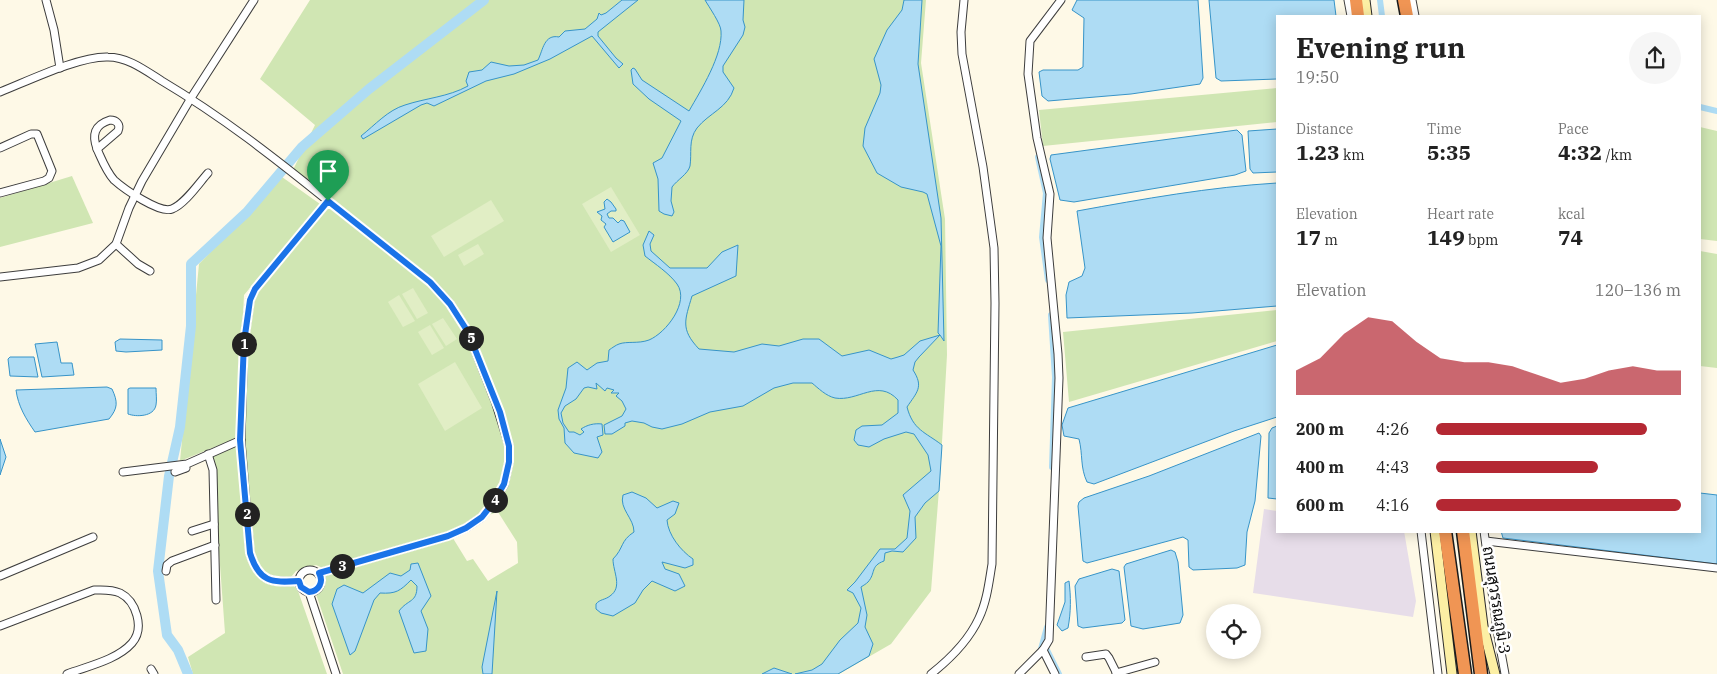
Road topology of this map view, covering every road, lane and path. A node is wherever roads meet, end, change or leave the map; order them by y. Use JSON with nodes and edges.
{"nodes":[{"id":1,"x":46,"y":0,"type":"edge"},
{"id":2,"x":254,"y":0,"type":"edge"},
{"id":3,"x":964,"y":0,"type":"edge"},
{"id":4,"x":1061,"y":0,"type":"edge"},
{"id":5,"x":1399,"y":0,"type":"edge"},
{"id":6,"x":1404,"y":0,"type":"edge"},
{"id":7,"x":1412,"y":0,"type":"edge"},
{"id":8,"x":1402,"y":15,"type":"edge"},
{"id":9,"x":1406,"y":15,"type":"edge"},
{"id":10,"x":1415,"y":15,"type":"edge"},
{"id":11,"x":60,"y":68,"type":"junction"},
{"id":12,"x":0,"y":92,"type":"edge"},
{"id":13,"x":191,"y":98,"type":"junction"},
{"id":14,"x":0,"y":148,"type":"edge"},
{"id":15,"x":97,"y":149,"type":"dead end"},
{"id":16,"x":208,"y":173,"type":"dead end"},
{"id":17,"x":0,"y":194,"type":"edge"},
{"id":18,"x":135,"y":195,"type":"junction"},
{"id":19,"x":328,"y":201,"type":"junction"},
{"id":20,"x":116,"y":244,"type":"junction"},
{"id":21,"x":150,"y":271,"type":"dead end"},
{"id":22,"x":0,"y":277,"type":"edge"},
{"id":23,"x":240,"y":440,"type":"junction"},
{"id":24,"x":209,"y":457,"type":"junction"},
{"id":25,"x":123,"y":472,"type":"dead end"},
{"id":26,"x":214,"y":524,"type":"junction"},
{"id":27,"x":192,"y":531,"type":"dead end"},
{"id":28,"x":1421,"y":533,"type":"edge"},
{"id":29,"x":1435,"y":533,"type":"edge"},
{"id":30,"x":1445,"y":533,"type":"edge"},
{"id":31,"x":1464,"y":533,"type":"edge"},
{"id":32,"x":1471,"y":533,"type":"edge"},
{"id":33,"x":1484,"y":533,"type":"edge"},
{"id":34,"x":93,"y":537,"type":"dead end"},
{"id":35,"x":1486,"y":541,"type":"junction"},
{"id":36,"x":214,"y":545,"type":"junction"},
{"id":37,"x":1717,"y":568,"type":"edge"},
{"id":38,"x":166,"y":571,"type":"dead end"},
{"id":39,"x":319,"y":573,"type":"junction"},
{"id":40,"x":0,"y":576,"type":"edge"},
{"id":41,"x":299,"y":581,"type":"junction"},
{"id":42,"x":309,"y":592,"type":"junction"},
{"id":43,"x":216,"y":600,"type":"dead end"},
{"id":44,"x":0,"y":626,"type":"edge"},
{"id":45,"x":1483,"y":626,"type":"junction"},
{"id":46,"x":1044,"y":649,"type":"junction"},
{"id":47,"x":1086,"y":657,"type":"dead end"},
{"id":48,"x":1154,"y":662,"type":"dead end"},
{"id":49,"x":1116,"y":673,"type":"edge"},
{"id":50,"x":67,"y":674,"type":"edge"},
{"id":51,"x":336,"y":674,"type":"edge"},
{"id":52,"x":931,"y":674,"type":"edge"},
{"id":53,"x":1019,"y":674,"type":"edge"},
{"id":54,"x":1056,"y":674,"type":"edge"},
{"id":55,"x":1438,"y":674,"type":"edge"},
{"id":56,"x":1452,"y":674,"type":"edge"},
{"id":57,"x":1465,"y":674,"type":"edge"},
{"id":58,"x":1482,"y":674,"type":"edge"},
{"id":59,"x":1489,"y":674,"type":"edge"},
{"id":60,"x":1495,"y":674,"type":"edge"},
{"id":61,"x":1505,"y":674,"type":"edge"}],
"edges":[{"from":1,"to":11,"type":"street"},
{"from":2,"to":13,"type":"street"},
{"from":3,"to":52,"type":"street"},
{"from":4,"to":46,"type":"street"},
{"from":5,"to":8,"type":"main road"},
{"from":6,"to":9,"type":"highway"},
{"from":7,"to":10,"type":"street"},
{"from":11,"to":12,"type":"street"},
{"from":11,"to":13,"type":"street"},
{"from":13,"to":18,"type":"street"},
{"from":13,"to":19,"type":"street"},
{"from":14,"to":17,"type":"street"},
{"from":15,"to":18,"type":"street"},
{"from":16,"to":18,"type":"street"},
{"from":18,"to":20,"type":"street"},
{"from":19,"to":23,"type":"street"},
{"from":19,"to":39,"type":"street"},
{"from":20,"to":21,"type":"street"},
{"from":20,"to":22,"type":"street"},
{"from":23,"to":24,"type":"street"},
{"from":23,"to":41,"type":"street"},
{"from":24,"to":25,"type":"street"},
{"from":24,"to":26,"type":"street"},
{"from":26,"to":27,"type":"street"},
{"from":26,"to":36,"type":"street"},
{"from":28,"to":55,"type":"street"},
{"from":29,"to":56,"type":"main road"},
{"from":30,"to":57,"type":"highway"},
{"from":31,"to":58,"type":"highway"},
{"from":32,"to":45,"type":"main road","name":"ถนนสุวรรณภูมิ 3"},
{"from":33,"to":35,"type":"street"},
{"from":34,"to":40,"type":"street"},
{"from":35,"to":37,"type":"street"},
{"from":35,"to":61,"type":"street"},
{"from":36,"to":38,"type":"street"},
{"from":36,"to":43,"type":"street"},
{"from":39,"to":41,"type":"street"},
{"from":39,"to":42,"type":"street"},
{"from":41,"to":42,"type":"street"},
{"from":42,"to":51,"type":"street"},
{"from":44,"to":50,"type":"street"},
{"from":45,"to":59,"type":"main road"},
{"from":45,"to":60,"type":"main road","name":"ถนนสุวรรณภูมิ 3"},
{"from":46,"to":53,"type":"street"},
{"from":46,"to":54,"type":"street"},
{"from":47,"to":49,"type":"street"},
{"from":48,"to":49,"type":"street"}]}
